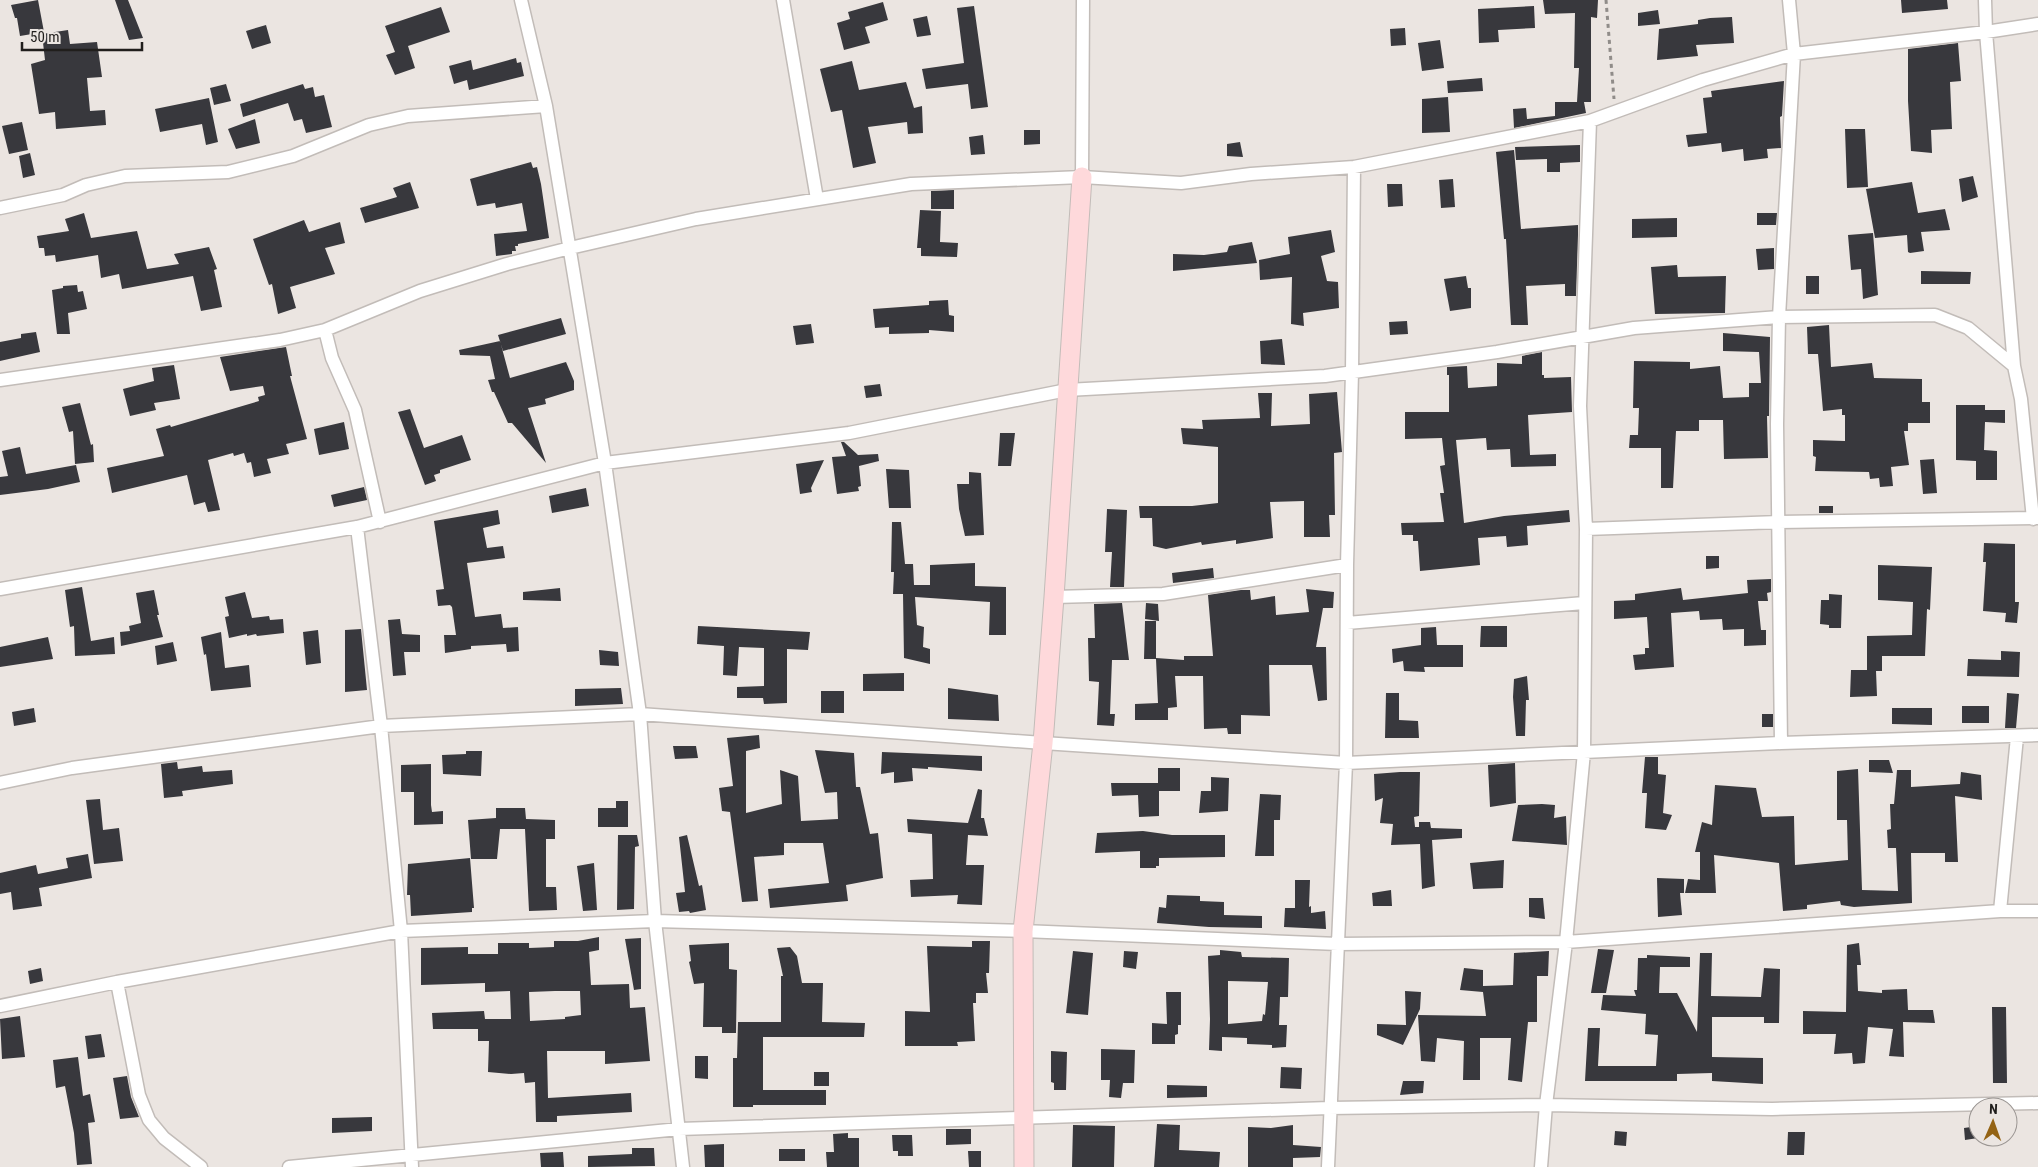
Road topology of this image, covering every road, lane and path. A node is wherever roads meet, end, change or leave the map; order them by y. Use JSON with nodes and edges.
{"nodes":[{"id":1,"x":521,"y":0,"type":"edge"},
{"id":2,"x":783,"y":0,"type":"edge"},
{"id":3,"x":1083,"y":0,"type":"edge"},
{"id":4,"x":1606,"y":0,"type":"edge"},
{"id":5,"x":1789,"y":0,"type":"edge"},
{"id":6,"x":1986,"y":0,"type":"edge"},
{"id":7,"x":2038,"y":24,"type":"edge"},
{"id":8,"x":1986,"y":32,"type":"junction"},
{"id":9,"x":1794,"y":54,"type":"junction"},
{"id":10,"x":546,"y":106,"type":"junction"},
{"id":11,"x":1615,"y":112,"type":"junction"},
{"id":12,"x":1590,"y":121,"type":"junction"},
{"id":13,"x":1354,"y":167,"type":"junction"},
{"id":14,"x":1082,"y":177,"type":"junction"},
{"id":15,"x":817,"y":199,"type":"junction"},
{"id":16,"x":0,"y":208,"type":"edge"},
{"id":17,"x":570,"y":248,"type":"junction"},
{"id":18,"x":1779,"y":317,"type":"junction"},
{"id":19,"x":325,"y":330,"type":"junction"},
{"id":20,"x":1582,"y":337,"type":"junction"},
{"id":21,"x":2014,"y":366,"type":"junction"},
{"id":22,"x":1352,"y":372,"type":"junction"},
{"id":23,"x":0,"y":380,"type":"edge"},
{"id":24,"x":1067,"y":390,"type":"junction"},
{"id":25,"x":606,"y":463,"type":"junction"},
{"id":26,"x":2036,"y":518,"type":"edge"},
{"id":27,"x":380,"y":522,"type":"junction"},
{"id":28,"x":1779,"y":522,"type":"junction"},
{"id":29,"x":357,"y":527,"type":"junction"},
{"id":30,"x":1586,"y":529,"type":"junction"},
{"id":31,"x":1346,"y":565,"type":"junction"},
{"id":32,"x":0,"y":589,"type":"edge"},
{"id":33,"x":1054,"y":597,"type":"junction"},
{"id":34,"x":1584,"y":603,"type":"junction"},
{"id":35,"x":1347,"y":623,"type":"junction"},
{"id":36,"x":640,"y":714,"type":"junction"},
{"id":37,"x":381,"y":726,"type":"junction"},
{"id":38,"x":2038,"y":735,"type":"edge"},
{"id":39,"x":2017,"y":736,"type":"junction"},
{"id":40,"x":1043,"y":743,"type":"junction"},
{"id":41,"x":1781,"y":743,"type":"junction"},
{"id":42,"x":1584,"y":752,"type":"junction"},
{"id":43,"x":1346,"y":763,"type":"junction"},
{"id":44,"x":0,"y":783,"type":"edge"},
{"id":45,"x":2000,"y":911,"type":"junction"},
{"id":46,"x":2038,"y":911,"type":"edge"},
{"id":47,"x":655,"y":921,"type":"junction"},
{"id":48,"x":402,"y":931,"type":"junction"},
{"id":49,"x":1023,"y":931,"type":"junction"},
{"id":50,"x":1566,"y":942,"type":"junction"},
{"id":51,"x":1338,"y":944,"type":"junction"},
{"id":52,"x":117,"y":982,"type":"junction"},
{"id":53,"x":0,"y":1006,"type":"edge"},
{"id":54,"x":2038,"y":1103,"type":"edge"},
{"id":55,"x":1546,"y":1105,"type":"junction"},
{"id":56,"x":1329,"y":1108,"type":"junction"},
{"id":57,"x":1023,"y":1116,"type":"junction"},
{"id":58,"x":679,"y":1129,"type":"junction"},
{"id":59,"x":412,"y":1161,"type":"edge"},
{"id":60,"x":201,"y":1167,"type":"edge"},
{"id":61,"x":289,"y":1167,"type":"edge"},
{"id":62,"x":683,"y":1167,"type":"edge"},
{"id":63,"x":1024,"y":1167,"type":"edge"},
{"id":64,"x":1328,"y":1167,"type":"edge"},
{"id":65,"x":1541,"y":1167,"type":"edge"}],
"edges":[{"from":1,"to":10,"type":"street"},
{"from":2,"to":15,"type":"street"},
{"from":3,"to":14,"type":"street"},
{"from":4,"to":11,"type":"path"},
{"from":5,"to":9,"type":"street"},
{"from":6,"to":8,"type":"street"},
{"from":7,"to":8,"type":"street"},
{"from":8,"to":9,"type":"street"},
{"from":8,"to":21,"type":"street"},
{"from":9,"to":11,"type":"street"},
{"from":9,"to":18,"type":"street"},
{"from":10,"to":16,"type":"street"},
{"from":10,"to":17,"type":"street"},
{"from":11,"to":12,"type":"street"},
{"from":12,"to":13,"type":"street"},
{"from":12,"to":20,"type":"street"},
{"from":13,"to":14,"type":"street"},
{"from":13,"to":22,"type":"street"},
{"from":14,"to":15,"type":"street"},
{"from":14,"to":24,"type":"street"},
{"from":15,"to":17,"type":"street"},
{"from":17,"to":19,"type":"street"},
{"from":17,"to":25,"type":"street"},
{"from":18,"to":20,"type":"street"},
{"from":18,"to":21,"type":"street"},
{"from":18,"to":28,"type":"street"},
{"from":19,"to":23,"type":"street"},
{"from":19,"to":27,"type":"street"},
{"from":20,"to":22,"type":"street"},
{"from":20,"to":30,"type":"street"},
{"from":21,"to":26,"type":"street"},
{"from":22,"to":24,"type":"street"},
{"from":22,"to":31,"type":"street"},
{"from":24,"to":25,"type":"street"},
{"from":24,"to":33,"type":"street"},
{"from":25,"to":27,"type":"street"},
{"from":25,"to":36,"type":"street"},
{"from":26,"to":28,"type":"street"},
{"from":27,"to":29,"type":"street"},
{"from":28,"to":30,"type":"street"},
{"from":28,"to":41,"type":"street"},
{"from":29,"to":32,"type":"street"},
{"from":29,"to":37,"type":"street"},
{"from":30,"to":34,"type":"street"},
{"from":31,"to":33,"type":"street"},
{"from":31,"to":35,"type":"street"},
{"from":33,"to":40,"type":"street"},
{"from":34,"to":35,"type":"street"},
{"from":34,"to":42,"type":"street"},
{"from":35,"to":43,"type":"street"},
{"from":36,"to":37,"type":"street"},
{"from":36,"to":40,"type":"street"},
{"from":36,"to":47,"type":"street"},
{"from":37,"to":44,"type":"street"},
{"from":37,"to":48,"type":"street"},
{"from":38,"to":39,"type":"street"},
{"from":39,"to":41,"type":"street"},
{"from":39,"to":45,"type":"street"},
{"from":40,"to":43,"type":"street"},
{"from":40,"to":49,"type":"street"},
{"from":41,"to":42,"type":"street"},
{"from":42,"to":43,"type":"street"},
{"from":42,"to":50,"type":"street"},
{"from":43,"to":51,"type":"street"},
{"from":45,"to":46,"type":"street"},
{"from":45,"to":50,"type":"street"},
{"from":47,"to":48,"type":"street"},
{"from":47,"to":49,"type":"street"},
{"from":47,"to":58,"type":"street"},
{"from":48,"to":52,"type":"street"},
{"from":48,"to":59,"type":"street"},
{"from":49,"to":51,"type":"street"},
{"from":49,"to":57,"type":"street"},
{"from":50,"to":51,"type":"street"},
{"from":50,"to":55,"type":"street"},
{"from":51,"to":56,"type":"street"},
{"from":52,"to":53,"type":"street"},
{"from":52,"to":60,"type":"street"},
{"from":54,"to":55,"type":"street"},
{"from":55,"to":56,"type":"street"},
{"from":55,"to":65,"type":"street"},
{"from":56,"to":57,"type":"street"},
{"from":56,"to":64,"type":"street"},
{"from":57,"to":58,"type":"street"},
{"from":57,"to":63,"type":"street"},
{"from":58,"to":59,"type":"street"},
{"from":58,"to":62,"type":"street"},
{"from":59,"to":61,"type":"street"}]}
